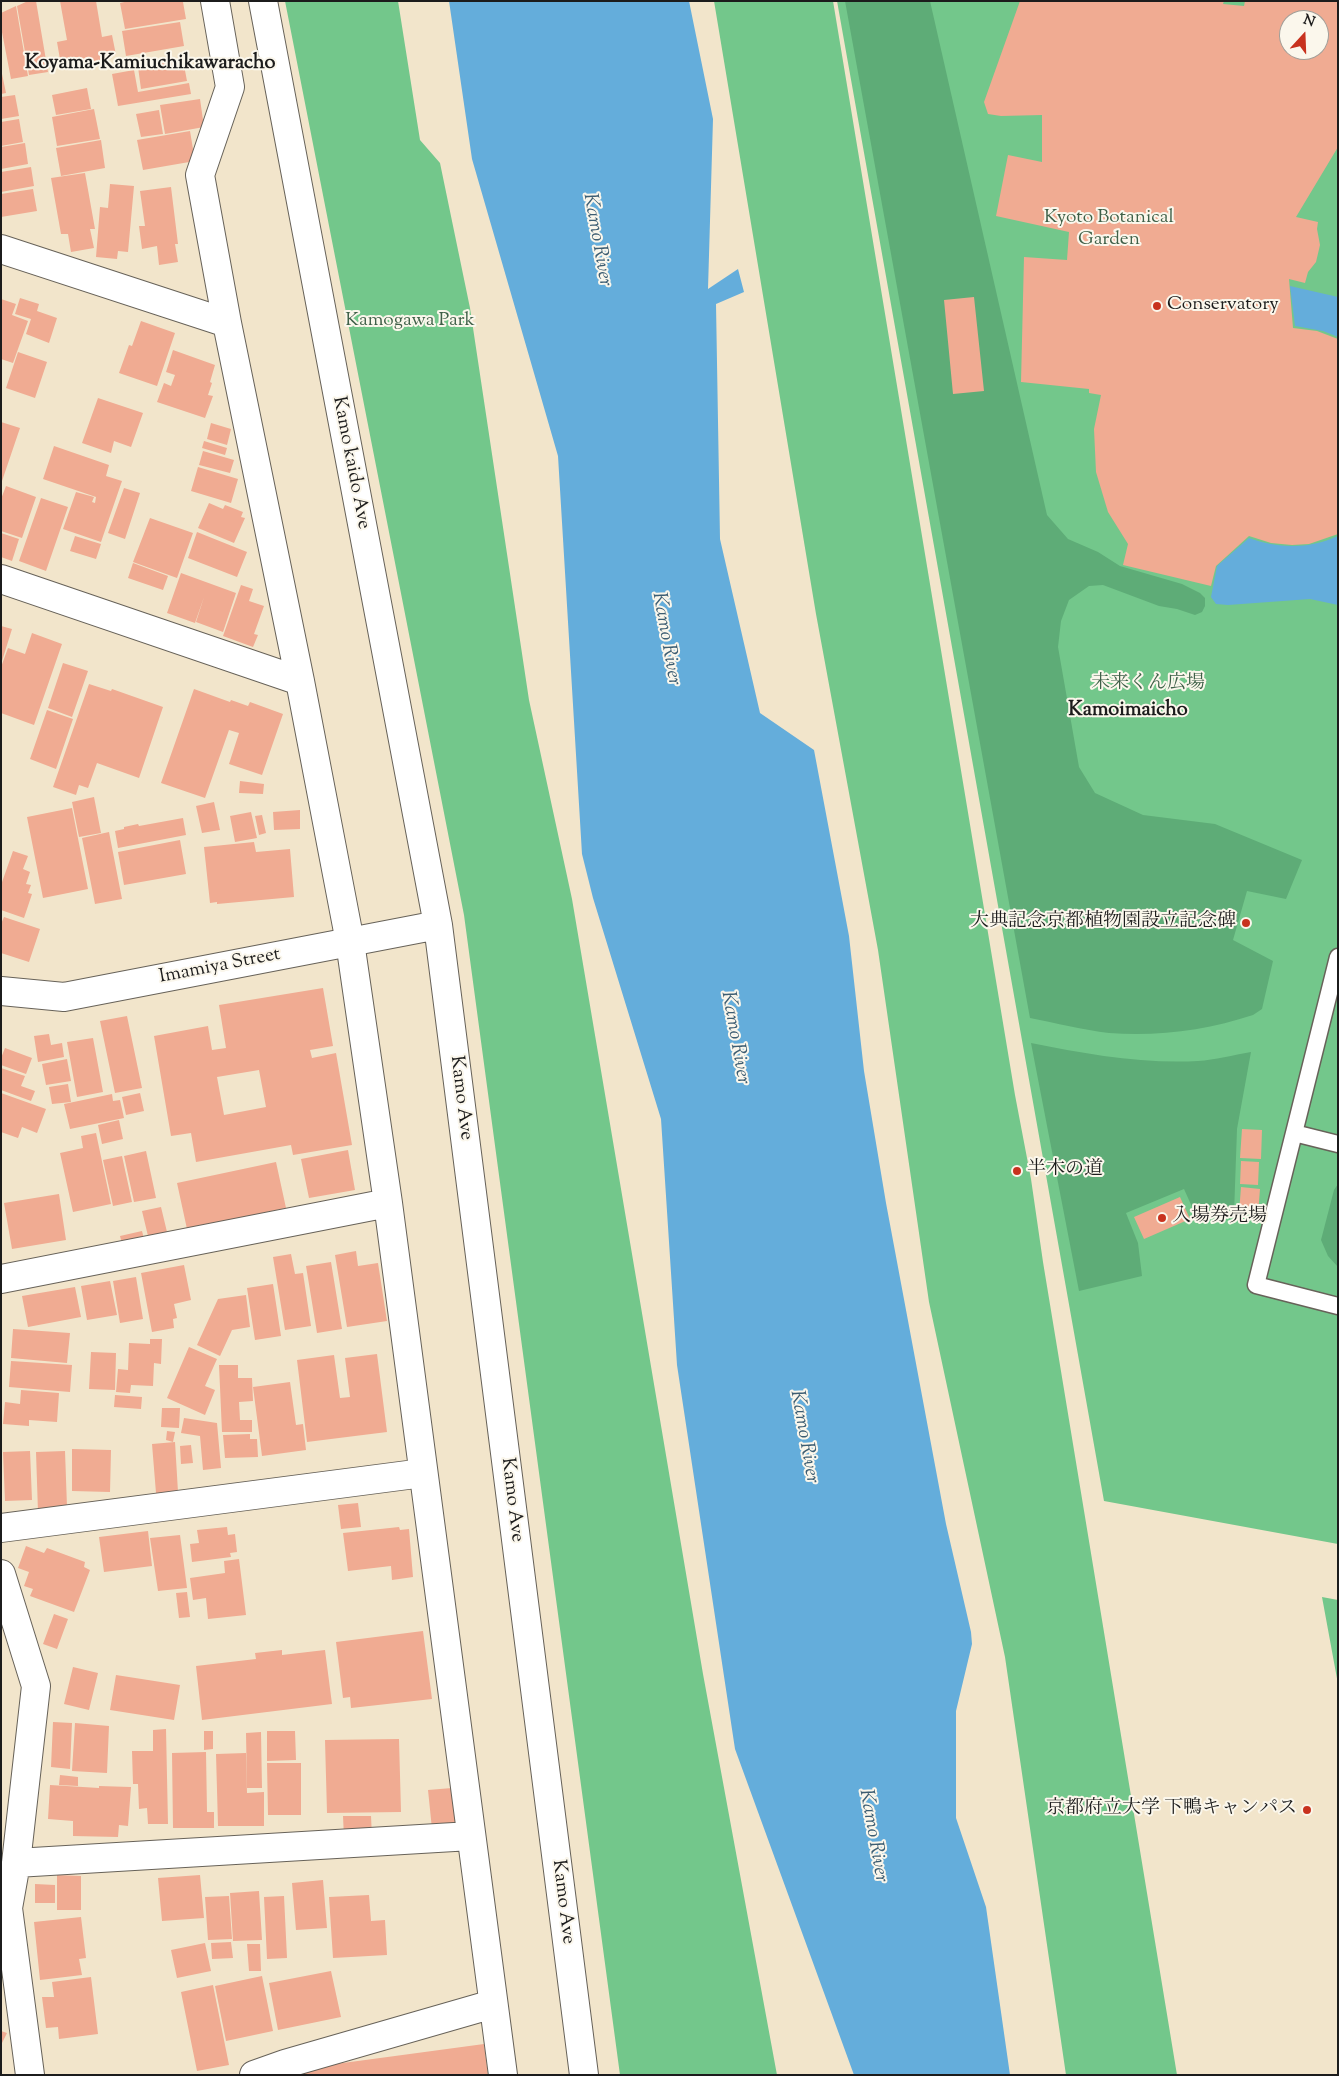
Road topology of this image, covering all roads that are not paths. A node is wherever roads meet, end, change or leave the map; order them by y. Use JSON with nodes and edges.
{"nodes":[{"id":1,"x":215,"y":1,"type":"edge"},
{"id":2,"x":263,"y":1,"type":"edge"},
{"id":3,"x":1,"y":249,"type":"edge"},
{"id":4,"x":228,"y":323,"type":"junction"},
{"id":5,"x":1,"y":579,"type":"edge"},
{"id":6,"x":300,"y":681,"type":"junction"},
{"id":7,"x":438,"y":925,"type":"junction"},
{"id":8,"x":350,"y":942,"type":"junction"},
{"id":9,"x":1338,"y":957,"type":"edge"},
{"id":10,"x":1,"y":991,"type":"edge"},
{"id":11,"x":1294,"y":1132,"type":"junction"},
{"id":12,"x":1338,"y":1144,"type":"edge"},
{"id":13,"x":388,"y":1203,"type":"junction"},
{"id":14,"x":1,"y":1279,"type":"edge"},
{"id":15,"x":1338,"y":1306,"type":"edge"},
{"id":16,"x":423,"y":1473,"type":"junction"},
{"id":17,"x":1,"y":1528,"type":"edge"},
{"id":18,"x":1,"y":1574,"type":"edge"},
{"id":19,"x":471,"y":1836,"type":"junction"},
{"id":20,"x":16,"y":1863,"type":"junction"},
{"id":21,"x":494,"y":2004,"type":"junction"},
{"id":22,"x":284,"y":2069,"type":"edge"},
{"id":23,"x":30,"y":2075,"type":"edge"},
{"id":24,"x":254,"y":2075,"type":"edge"},
{"id":25,"x":503,"y":2075,"type":"edge"},
{"id":26,"x":584,"y":2075,"type":"edge"}],
"edges":[{"from":1,"to":4,"type":"street"},
{"from":2,"to":7,"type":"street","name":"Kamo kaido Ave"},
{"from":3,"to":4,"type":"street"},
{"from":4,"to":6,"type":"street"},
{"from":5,"to":6,"type":"street"},
{"from":6,"to":8,"type":"street"},
{"from":7,"to":8,"type":"street","name":"Imamiya Street"},
{"from":7,"to":26,"type":"street","name":"Kamo Ave"},
{"from":8,"to":10,"type":"street","name":"Imamiya Street"},
{"from":8,"to":13,"type":"street"},
{"from":9,"to":11,"type":"lane"},
{"from":11,"to":12,"type":"lane"},
{"from":11,"to":15,"type":"lane"},
{"from":13,"to":14,"type":"street"},
{"from":13,"to":16,"type":"street"},
{"from":16,"to":17,"type":"street"},
{"from":16,"to":19,"type":"street"},
{"from":18,"to":20,"type":"street"},
{"from":19,"to":20,"type":"street"},
{"from":19,"to":21,"type":"street"},
{"from":20,"to":23,"type":"street"},
{"from":21,"to":22,"type":"street"},
{"from":21,"to":25,"type":"street"},
{"from":22,"to":24,"type":"street"}]}
